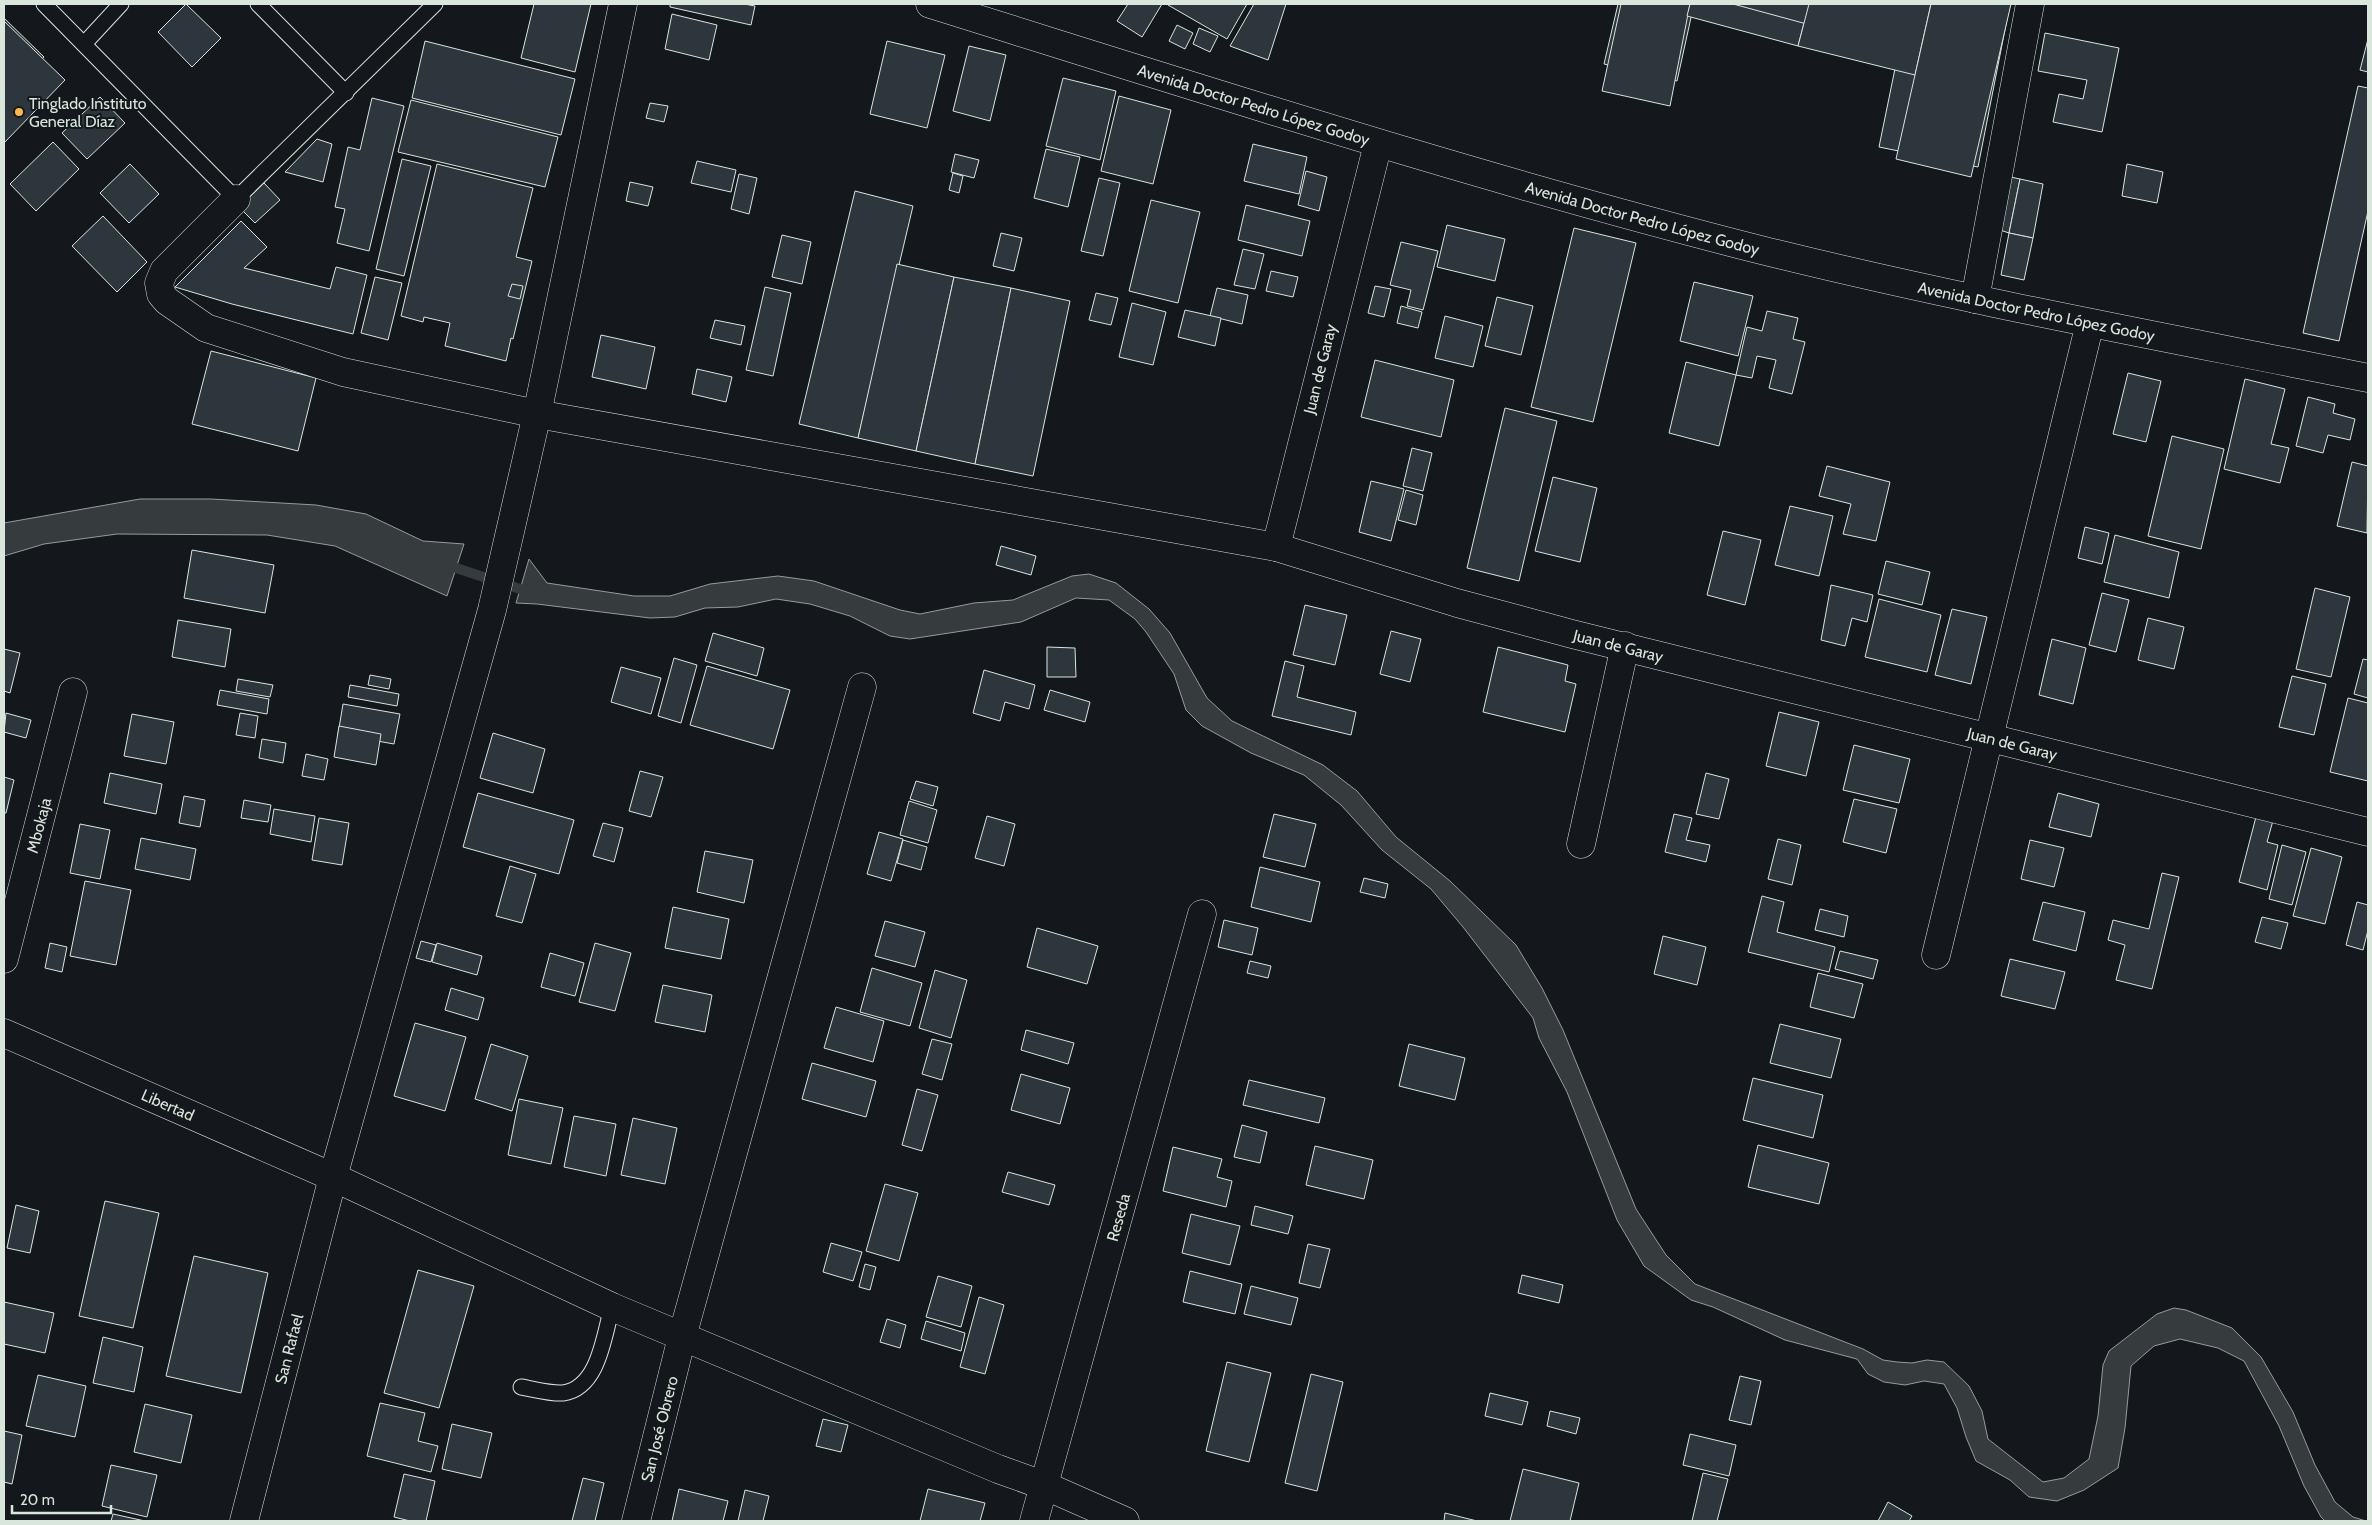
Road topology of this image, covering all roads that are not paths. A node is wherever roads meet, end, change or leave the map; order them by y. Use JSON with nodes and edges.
{"nodes":[{"id":1,"x":44,"y":4,"type":"edge"},
{"id":2,"x":121,"y":4,"type":"edge"},
{"id":3,"x":258,"y":4,"type":"edge"},
{"id":4,"x":435,"y":4,"type":"edge"},
{"id":5,"x":623,"y":4,"type":"edge"},
{"id":6,"x":930,"y":4,"type":"edge"},
{"id":7,"x":2030,"y":4,"type":"edge"},
{"id":8,"x":84,"y":44,"type":"junction"},
{"id":9,"x":346,"y":93,"type":"junction"},
{"id":10,"x":1378,"y":144,"type":"junction"},
{"id":11,"x":236,"y":199,"type":"junction"},
{"id":12,"x":1975,"y":299,"type":"junction"},
{"id":13,"x":2090,"y":323,"type":"junction"},
{"id":14,"x":2368,"y":378,"type":"edge"},
{"id":15,"x":538,"y":414,"type":"junction"},
{"id":16,"x":1276,"y":547,"type":"junction"},
{"id":17,"x":1625,"y":646,"type":"junction"},
{"id":18,"x":862,"y":687,"type":"dead end"},
{"id":19,"x":73,"y":692,"type":"dead end"},
{"id":20,"x":1990,"y":737,"type":"junction"},
{"id":21,"x":2368,"y":832,"type":"edge"},
{"id":22,"x":1581,"y":844,"type":"dead end"},
{"id":23,"x":1202,"y":914,"type":"dead end"},
{"id":24,"x":1936,"y":955,"type":"dead end"},
{"id":25,"x":4,"y":959,"type":"edge"},
{"id":26,"x":4,"y":1033,"type":"edge"},
{"id":27,"x":333,"y":1177,"type":"junction"},
{"id":28,"x":612,"y":1307,"type":"junction"},
{"id":29,"x":682,"y":1337,"type":"junction"},
{"id":30,"x":521,"y":1387,"type":"dead end"},
{"id":31,"x":1044,"y":1486,"type":"junction"},
{"id":32,"x":244,"y":1521,"type":"edge"},
{"id":33,"x":636,"y":1521,"type":"edge"},
{"id":34,"x":1034,"y":1521,"type":"edge"},
{"id":35,"x":1125,"y":1521,"type":"edge"}],
"edges":[{"from":1,"to":8,"type":"lane"},
{"from":2,"to":8,"type":"lane"},
{"from":3,"to":9,"type":"lane"},
{"from":4,"to":9,"type":"lane"},
{"from":5,"to":15,"type":"street","name":"San Rafael"},
{"from":6,"to":10,"type":"street","name":"Avenida Doctor Pedro López Godoy"},
{"from":7,"to":12,"type":"street"},
{"from":8,"to":11,"type":"lane"},
{"from":9,"to":11,"type":"lane"},
{"from":10,"to":12,"type":"street","name":"Avenida Doctor Pedro López Godoy"},
{"from":10,"to":16,"type":"street","name":"Juan de Garay"},
{"from":11,"to":15,"type":"street"},
{"from":12,"to":13,"type":"street","name":"Avenida Doctor Pedro López Godoy"},
{"from":13,"to":14,"type":"street","name":"Avenida Doctor Pedro López Godoy"},
{"from":13,"to":20,"type":"street"},
{"from":15,"to":16,"type":"street"},
{"from":15,"to":27,"type":"street","name":"San Rafael"},
{"from":16,"to":17,"type":"street","name":"Juan de Garay"},
{"from":17,"to":20,"type":"street","name":"Juan de Garay"},
{"from":17,"to":22,"type":"street"},
{"from":18,"to":29,"type":"street","name":"San José Obrero"},
{"from":19,"to":25,"type":"street","name":"Mbokaja"},
{"from":20,"to":21,"type":"street","name":"Juan de Garay"},
{"from":20,"to":24,"type":"street"},
{"from":23,"to":31,"type":"street","name":"Reseda"},
{"from":26,"to":27,"type":"street","name":"Libertad"},
{"from":27,"to":28,"type":"street","name":"Libertad"},
{"from":27,"to":32,"type":"street","name":"San Rafael"},
{"from":28,"to":29,"type":"street","name":"Libertad"},
{"from":28,"to":30,"type":"lane"},
{"from":29,"to":31,"type":"street","name":"Libertad"},
{"from":29,"to":33,"type":"street","name":"San José Obrero"},
{"from":31,"to":34,"type":"street","name":"Reseda"},
{"from":31,"to":35,"type":"street","name":"Libertad"}]}
